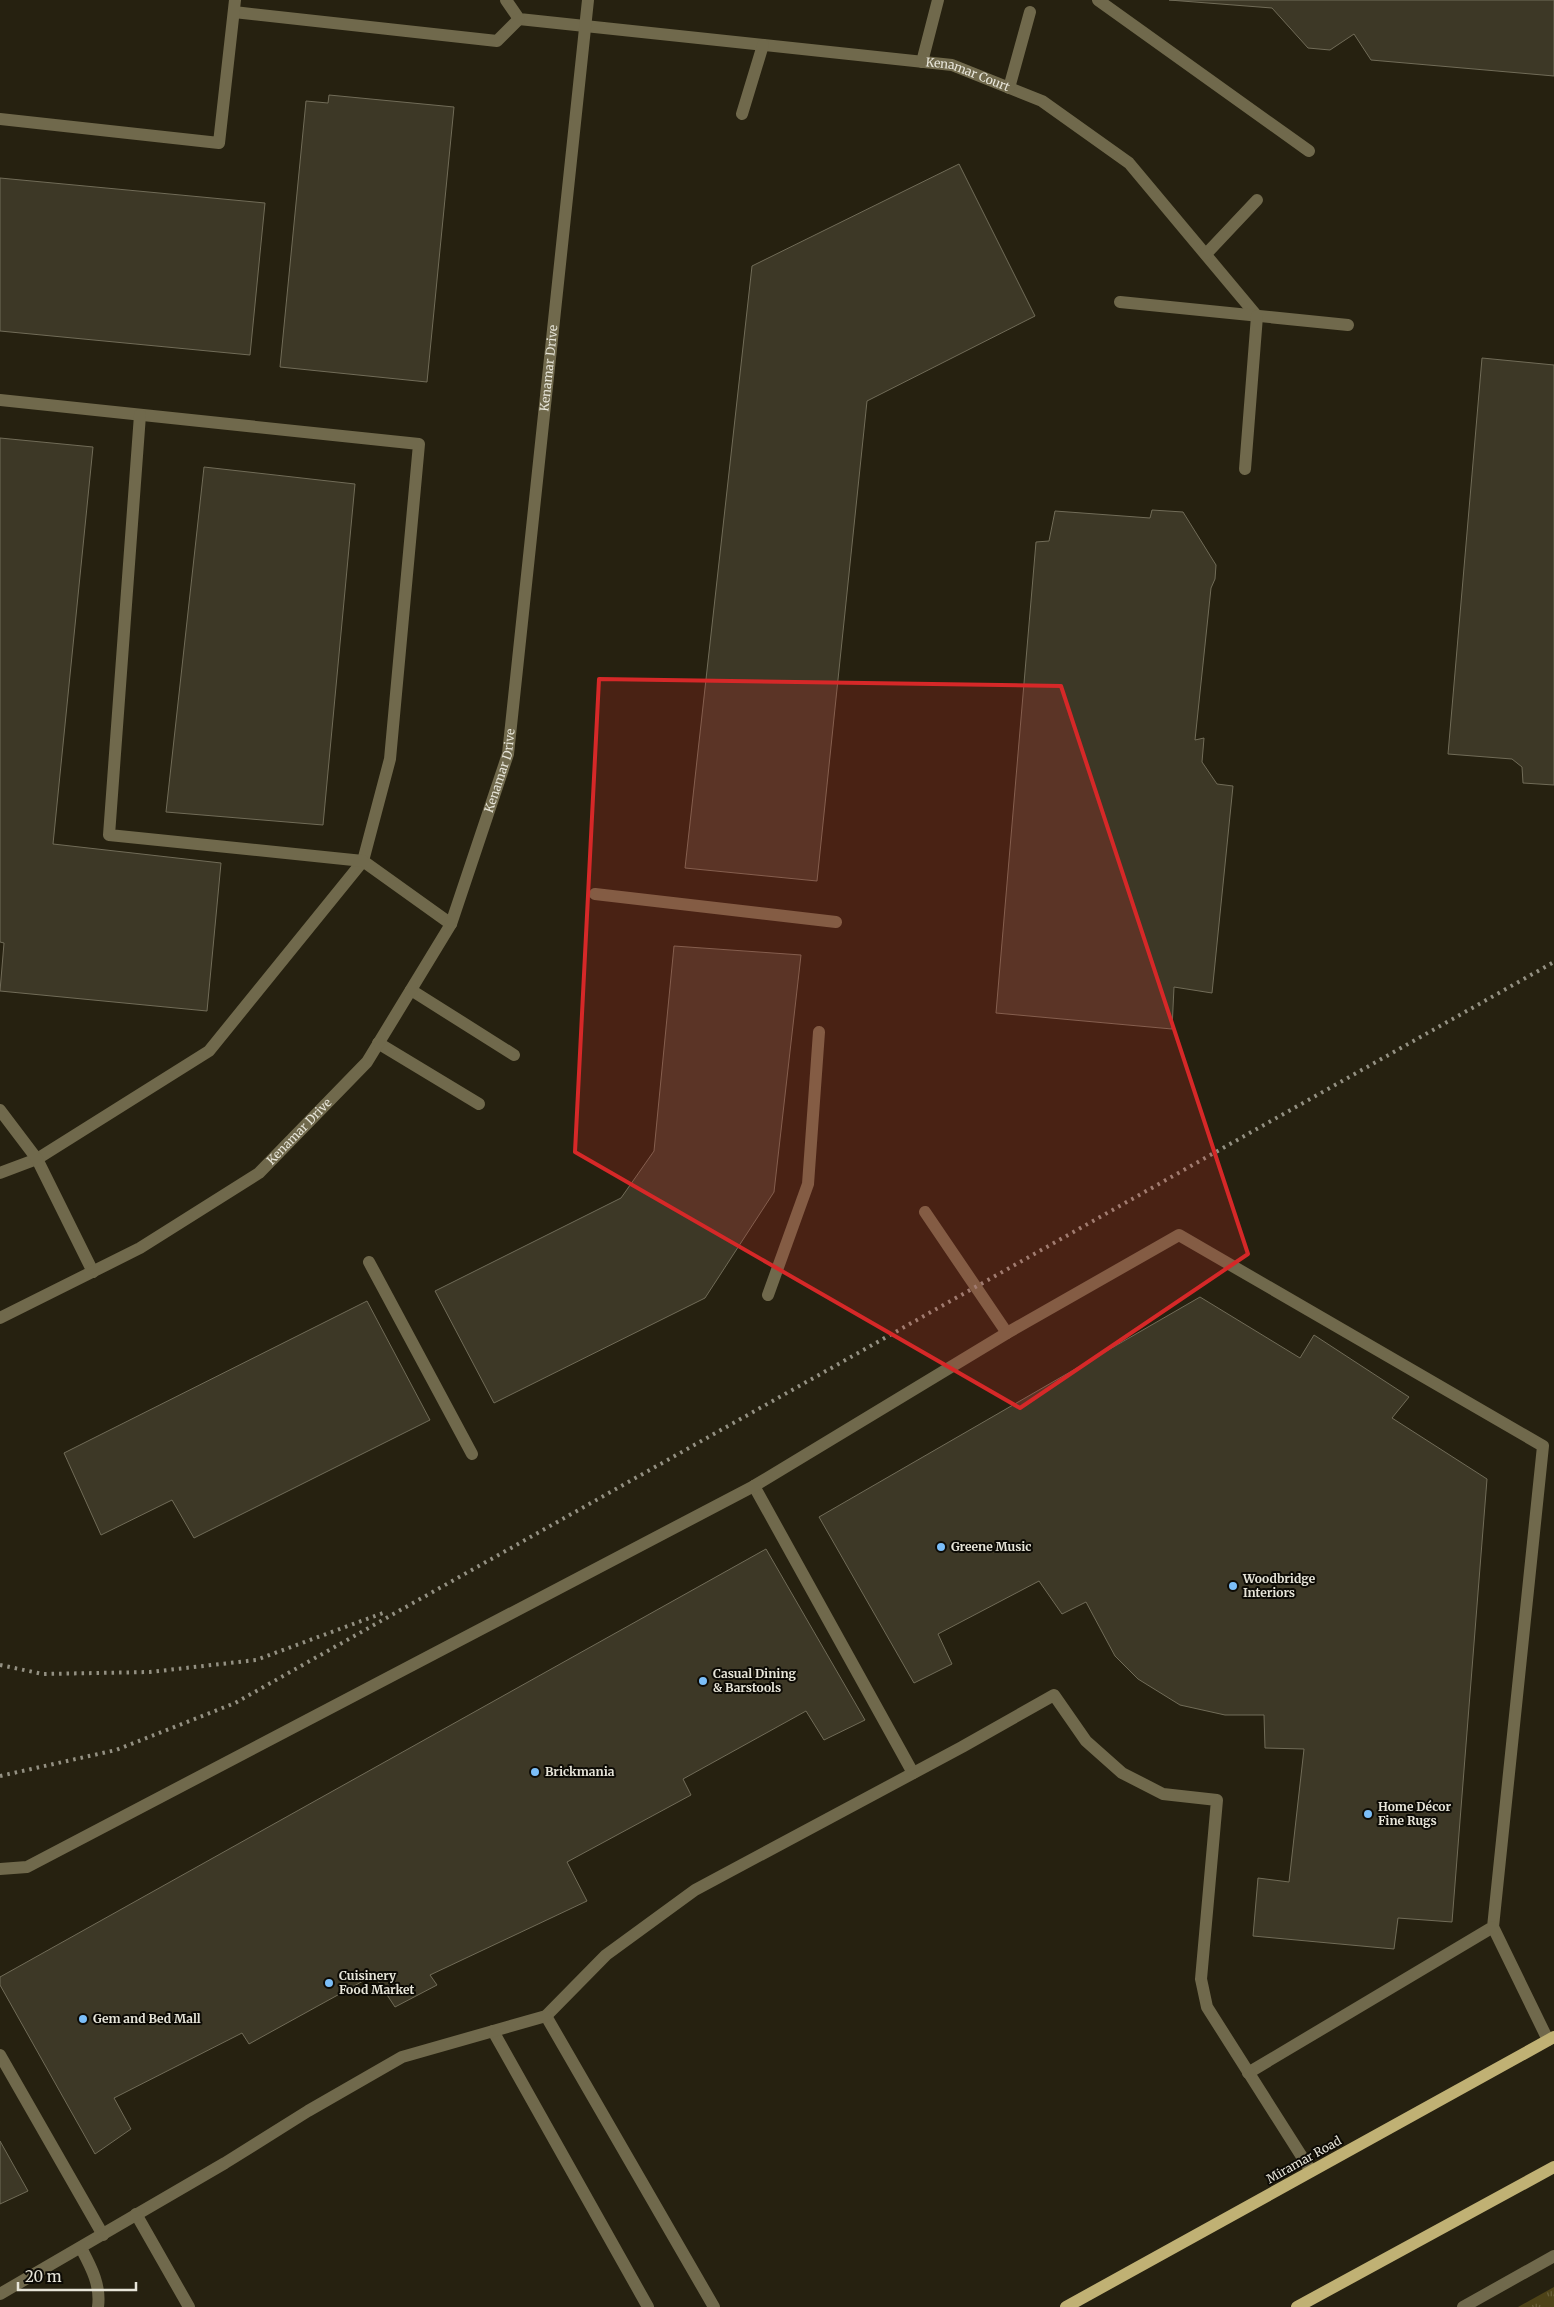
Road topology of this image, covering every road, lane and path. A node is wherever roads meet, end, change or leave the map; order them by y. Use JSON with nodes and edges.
{"nodes":[{"id":1,"x":506,"y":0,"type":"edge"},
{"id":2,"x":588,"y":0,"type":"edge"},
{"id":3,"x":938,"y":0,"type":"edge"},
{"id":4,"x":1098,"y":0,"type":"edge"},
{"id":5,"x":234,"y":6,"type":"edge"},
{"id":6,"x":1030,"y":12,"type":"dead end"},
{"id":7,"x":520,"y":20,"type":"junction"},
{"id":8,"x":586,"y":27,"type":"junction"},
{"id":9,"x":763,"y":45,"type":"junction"},
{"id":10,"x":922,"y":62,"type":"junction"},
{"id":11,"x":1009,"y":88,"type":"junction"},
{"id":12,"x":742,"y":114,"type":"dead end"},
{"id":13,"x":0,"y":119,"type":"edge"},
{"id":14,"x":1309,"y":151,"type":"dead end"},
{"id":15,"x":1257,"y":200,"type":"dead end"},
{"id":16,"x":1206,"y":254,"type":"junction"},
{"id":17,"x":1120,"y":302,"type":"dead end"},
{"id":18,"x":1257,"y":316,"type":"junction"},
{"id":19,"x":1348,"y":324,"type":"dead end"},
{"id":20,"x":0,"y":400,"type":"edge"},
{"id":21,"x":140,"y":415,"type":"junction"},
{"id":22,"x":1245,"y":469,"type":"dead end"},
{"id":23,"x":363,"y":860,"type":"junction"},
{"id":24,"x":595,"y":894,"type":"dead end"},
{"id":25,"x":836,"y":922,"type":"dead end"},
{"id":26,"x":451,"y":924,"type":"junction"},
{"id":27,"x":411,"y":990,"type":"junction"},
{"id":28,"x":820,"y":1032,"type":"dead end"},
{"id":29,"x":378,"y":1043,"type":"junction"},
{"id":30,"x":514,"y":1055,"type":"dead end"},
{"id":31,"x":480,"y":1104,"type":"dead end"},
{"id":32,"x":0,"y":1110,"type":"edge"},
{"id":33,"x":37,"y":1159,"type":"junction"},
{"id":34,"x":0,"y":1173,"type":"edge"},
{"id":35,"x":925,"y":1212,"type":"dead end"},
{"id":36,"x":369,"y":1262,"type":"dead end"},
{"id":37,"x":93,"y":1272,"type":"junction"},
{"id":38,"x":768,"y":1296,"type":"dead end"},
{"id":39,"x":0,"y":1318,"type":"edge"},
{"id":40,"x":1007,"y":1333,"type":"junction"},
{"id":41,"x":472,"y":1454,"type":"dead end"},
{"id":42,"x":754,"y":1486,"type":"junction"},
{"id":43,"x":913,"y":1773,"type":"junction"},
{"id":44,"x":0,"y":1869,"type":"edge"},
{"id":45,"x":1493,"y":1926,"type":"junction"},
{"id":46,"x":546,"y":2016,"type":"junction"},
{"id":47,"x":493,"y":2031,"type":"junction"},
{"id":48,"x":1551,"y":2039,"type":"edge"},
{"id":49,"x":0,"y":2055,"type":"edge"},
{"id":50,"x":1248,"y":2073,"type":"junction"},
{"id":51,"x":1554,"y":2166,"type":"edge"},
{"id":52,"x":1311,"y":2172,"type":"junction"},
{"id":53,"x":136,"y":2214,"type":"junction"},
{"id":54,"x":103,"y":2235,"type":"junction"},
{"id":55,"x":81,"y":2248,"type":"junction"},
{"id":56,"x":1554,"y":2256,"type":"edge"},
{"id":57,"x":0,"y":2294,"type":"edge"},
{"id":58,"x":98,"y":2307,"type":"edge"},
{"id":59,"x":189,"y":2307,"type":"edge"},
{"id":60,"x":648,"y":2307,"type":"edge"},
{"id":61,"x":714,"y":2307,"type":"edge"},
{"id":62,"x":1066,"y":2307,"type":"edge"},
{"id":63,"x":1297,"y":2307,"type":"edge"},
{"id":64,"x":1463,"y":2307,"type":"edge"}],
"edges":[{"from":1,"to":7,"type":"street"},
{"from":2,"to":8,"type":"street","name":"Kenamar Drive"},
{"from":3,"to":10,"type":"street"},
{"from":4,"to":14,"type":"street"},
{"from":5,"to":7,"type":"street"},
{"from":5,"to":13,"type":"street"},
{"from":6,"to":11,"type":"street"},
{"from":7,"to":8,"type":"street","name":"Kenamar Court"},
{"from":8,"to":9,"type":"street","name":"Kenamar Court"},
{"from":8,"to":26,"type":"street","name":"Kenamar Drive"},
{"from":9,"to":10,"type":"street","name":"Kenamar Court"},
{"from":9,"to":12,"type":"street"},
{"from":10,"to":11,"type":"street","name":"Kenamar Court"},
{"from":11,"to":16,"type":"street","name":"Kenamar Court"},
{"from":15,"to":16,"type":"street"},
{"from":16,"to":18,"type":"street","name":"Kenamar Court"},
{"from":17,"to":18,"type":"street"},
{"from":18,"to":19,"type":"street"},
{"from":18,"to":22,"type":"street"},
{"from":20,"to":21,"type":"street"},
{"from":21,"to":23,"type":"street"},
{"from":21,"to":23,"type":"street"},
{"from":23,"to":26,"type":"street"},
{"from":23,"to":33,"type":"street"},
{"from":24,"to":25,"type":"street"},
{"from":26,"to":27,"type":"street","name":"Kenamar Drive"},
{"from":27,"to":29,"type":"street","name":"Kenamar Drive"},
{"from":27,"to":30,"type":"street"},
{"from":28,"to":38,"type":"street"},
{"from":29,"to":31,"type":"street"},
{"from":29,"to":37,"type":"street","name":"Kenamar Drive"},
{"from":32,"to":33,"type":"street"},
{"from":33,"to":34,"type":"street"},
{"from":33,"to":37,"type":"street"},
{"from":35,"to":40,"type":"street"},
{"from":36,"to":41,"type":"street"},
{"from":37,"to":39,"type":"street","name":"Kenamar Drive"},
{"from":40,"to":42,"type":"street"},
{"from":40,"to":45,"type":"street"},
{"from":42,"to":43,"type":"street"},
{"from":42,"to":44,"type":"street"},
{"from":43,"to":46,"type":"street"},
{"from":43,"to":50,"type":"street"},
{"from":45,"to":48,"type":"street"},
{"from":45,"to":50,"type":"street"},
{"from":46,"to":47,"type":"street"},
{"from":46,"to":61,"type":"street"},
{"from":47,"to":53,"type":"street"},
{"from":47,"to":60,"type":"street"},
{"from":48,"to":52,"type":"main road","name":"Miramar Road"},
{"from":49,"to":54,"type":"street"},
{"from":50,"to":52,"type":"street"},
{"from":51,"to":63,"type":"main road"},
{"from":52,"to":62,"type":"main road","name":"Miramar Road"},
{"from":53,"to":54,"type":"street"},
{"from":53,"to":59,"type":"street"},
{"from":54,"to":55,"type":"street"},
{"from":55,"to":57,"type":"street"},
{"from":55,"to":58,"type":"street"},
{"from":56,"to":64,"type":"street"}]}
